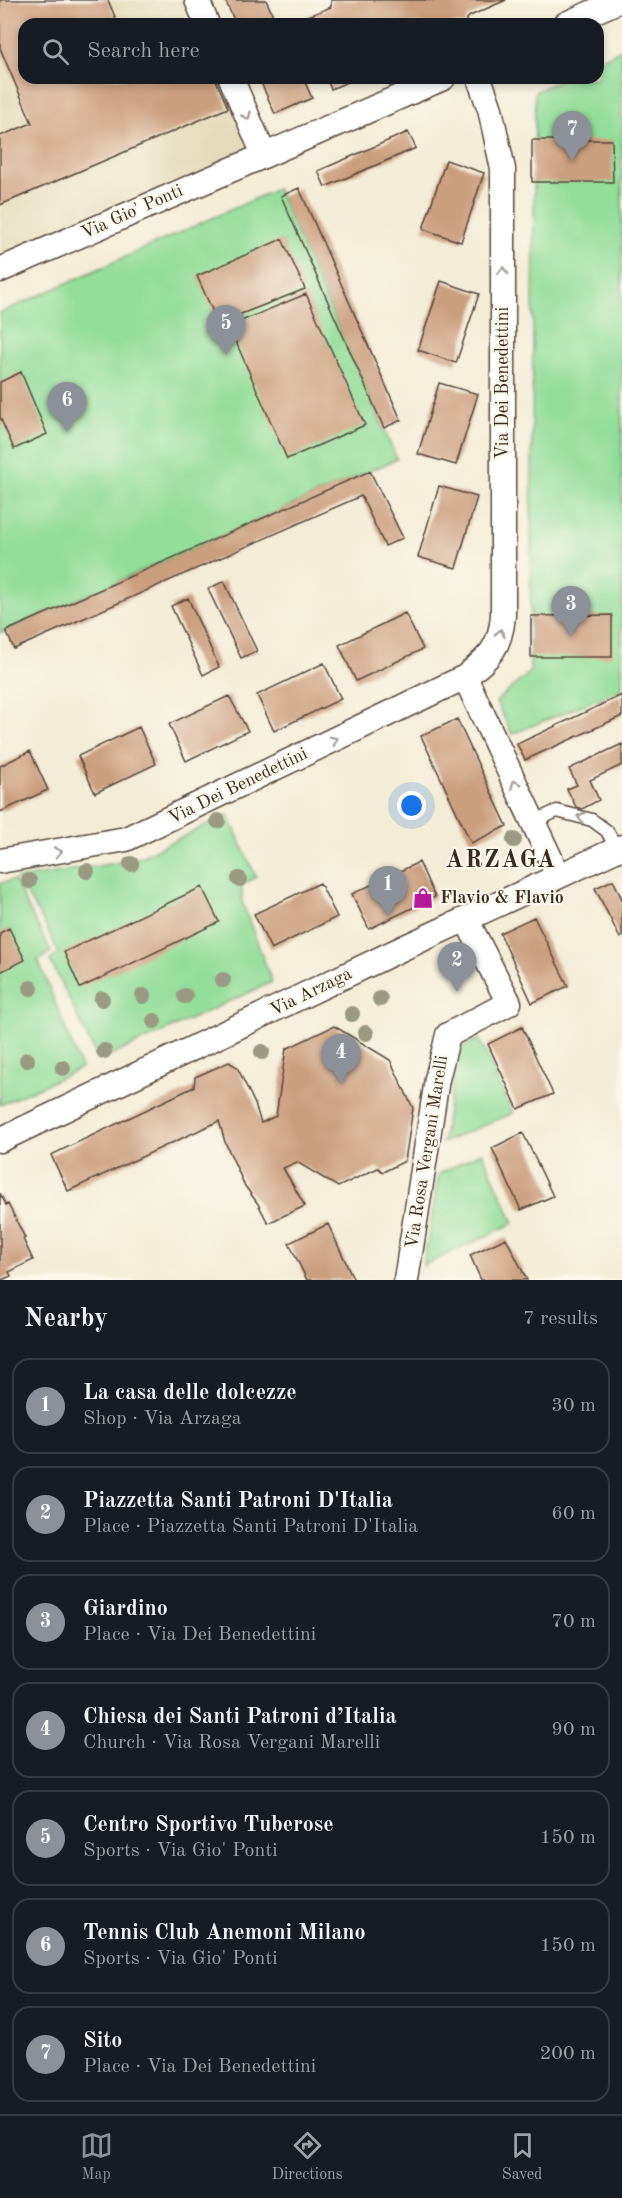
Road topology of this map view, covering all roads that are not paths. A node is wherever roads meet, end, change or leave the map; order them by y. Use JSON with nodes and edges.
{"nodes":[{"id":1,"x":197,"y":0,"type":"edge"},
{"id":2,"x":620,"y":0,"type":"edge"},
{"id":3,"x":204,"y":18,"type":"edge"},
{"id":4,"x":580,"y":18,"type":"edge"},
{"id":5,"x":234,"y":84,"type":"edge"},
{"id":6,"x":429,"y":84,"type":"edge"},
{"id":7,"x":481,"y":84,"type":"edge"},
{"id":8,"x":264,"y":155,"type":"junction"},
{"id":9,"x":0,"y":270,"type":"edge"},
{"id":10,"x":465,"y":677,"type":"junction"},
{"id":11,"x":533,"y":822,"type":"junction"},
{"id":12,"x":619,"y":848,"type":"edge"},
{"id":13,"x":0,"y":861,"type":"edge"},
{"id":14,"x":558,"y":875,"type":"junction"},
{"id":15,"x":466,"y":919,"type":"junction"},
{"id":16,"x":0,"y":1140,"type":"edge"},
{"id":17,"x":406,"y":1280,"type":"edge"}],
"edges":[{"from":1,"to":3,"type":"street"},
{"from":2,"to":4,"type":"street"},
{"from":5,"to":8,"type":"street","one_way":true},
{"from":6,"to":8,"type":"street","name":"Via Gio' Ponti"},
{"from":10,"to":7,"type":"street","name":"Via Dei Benedettini","one_way":true},
{"from":8,"to":9,"type":"street","name":"Via Gio' Ponti"},
{"from":11,"to":10,"type":"street","one_way":true},
{"from":13,"to":10,"type":"street","name":"Via Dei Benedettini","one_way":true},
{"from":12,"to":11,"type":"lane","one_way":true},
{"from":11,"to":14,"type":"street"},
{"from":12,"to":14,"type":"street","name":"Via Arzaga"},
{"from":14,"to":15,"type":"street","name":"Via Arzaga"},
{"from":15,"to":16,"type":"street","name":"Via Arzaga"},
{"from":15,"to":17,"type":"street","name":"Via Rosa Vergani Marelli"}]}
